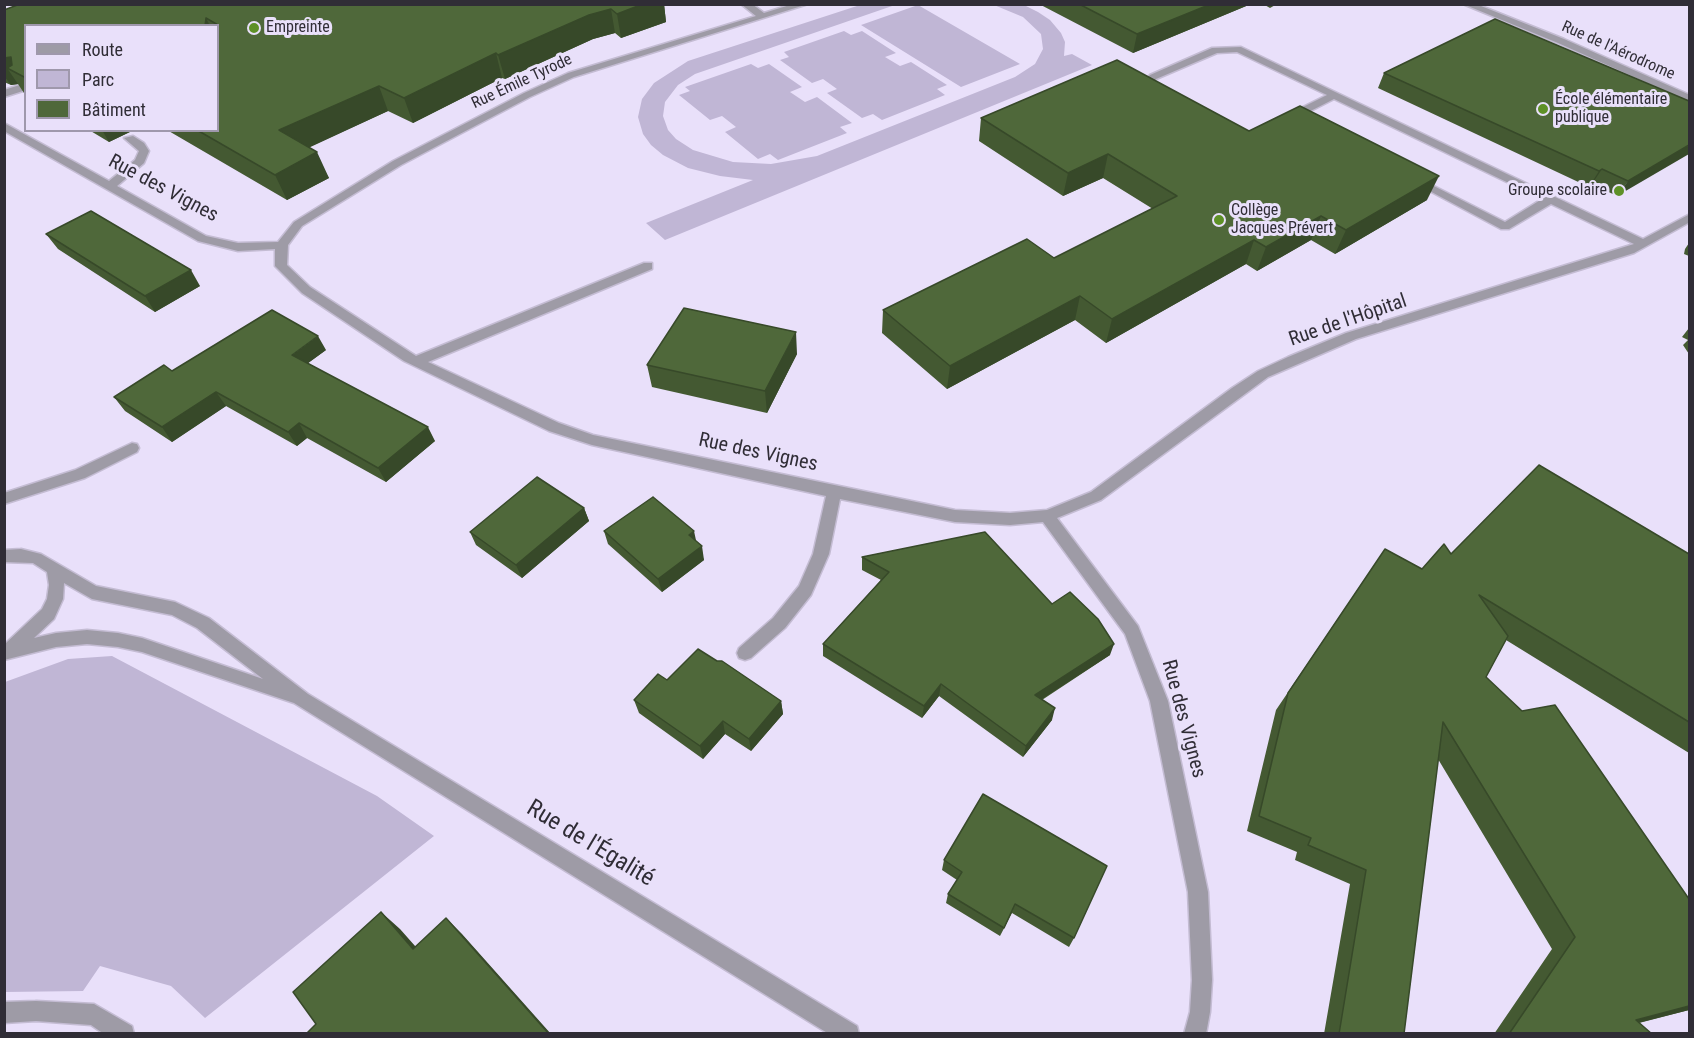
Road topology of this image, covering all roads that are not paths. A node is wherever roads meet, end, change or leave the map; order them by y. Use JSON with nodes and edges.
{"nodes":[{"id":1,"x":745,"y":4,"type":"edge"},
{"id":2,"x":804,"y":4,"type":"edge"},
{"id":3,"x":1467,"y":4,"type":"edge"},
{"id":4,"x":764,"y":16,"type":"junction"},
{"id":5,"x":24,"y":87,"type":"edge"},
{"id":6,"x":4,"y":94,"type":"edge"},
{"id":7,"x":1335,"y":95,"type":"junction"},
{"id":8,"x":1165,"y":98,"type":"edge"},
{"id":9,"x":1689,"y":99,"type":"edge"},
{"id":10,"x":1292,"y":120,"type":"edge"},
{"id":11,"x":4,"y":126,"type":"edge"},
{"id":12,"x":129,"y":138,"type":"dead end"},
{"id":13,"x":1403,"y":175,"type":"edge"},
{"id":14,"x":109,"y":186,"type":"junction"},
{"id":15,"x":1549,"y":200,"type":"junction"},
{"id":16,"x":1689,"y":217,"type":"edge"},
{"id":17,"x":1644,"y":244,"type":"junction"},
{"id":18,"x":282,"y":245,"type":"junction"},
{"id":19,"x":648,"y":266,"type":"dead end"},
{"id":20,"x":417,"y":362,"type":"junction"},
{"id":21,"x":132,"y":448,"type":"dead end"},
{"id":22,"x":834,"y":492,"type":"junction"},
{"id":23,"x":4,"y":499,"type":"edge"},
{"id":24,"x":1047,"y":516,"type":"junction"},
{"id":25,"x":4,"y":550,"type":"edge"},
{"id":26,"x":21,"y":555,"type":"junction"},
{"id":27,"x":4,"y":556,"type":"edge"},
{"id":28,"x":54,"y":568,"type":"junction"},
{"id":29,"x":5,"y":653,"type":"edge"},
{"id":30,"x":745,"y":653,"type":"dead end"},
{"id":31,"x":302,"y":699,"type":"junction"},
{"id":32,"x":4,"y":1012,"type":"edge"},
{"id":33,"x":124,"y":1034,"type":"edge"},
{"id":34,"x":849,"y":1034,"type":"edge"},
{"id":35,"x":1195,"y":1034,"type":"edge"}],
"edges":[{"from":1,"to":4,"type":"street"},
{"from":2,"to":4,"type":"street","name":"Rue Émile Tyrode"},
{"from":3,"to":9,"type":"street","name":"Rue de l'Aérodrome"},
{"from":4,"to":18,"type":"street","name":"Rue Émile Tyrode"},
{"from":5,"to":6,"type":"street"},
{"from":7,"to":8,"type":"street"},
{"from":7,"to":10,"type":"street"},
{"from":7,"to":15,"type":"street"},
{"from":11,"to":14,"type":"street","name":"Rue des Vignes"},
{"from":12,"to":14,"type":"street"},
{"from":13,"to":15,"type":"street"},
{"from":14,"to":18,"type":"street","name":"Rue des Vignes"},
{"from":15,"to":17,"type":"street"},
{"from":16,"to":17,"type":"street","name":"Rue de l'Hôpital"},
{"from":17,"to":24,"type":"street","name":"Rue de l'Hôpital"},
{"from":18,"to":20,"type":"street","name":"Rue des Vignes"},
{"from":19,"to":20,"type":"street"},
{"from":20,"to":22,"type":"street","name":"Rue des Vignes"},
{"from":21,"to":23,"type":"street"},
{"from":22,"to":24,"type":"street","name":"Rue des Vignes"},
{"from":22,"to":30,"type":"street"},
{"from":24,"to":35,"type":"street","name":"Rue des Vignes"},
{"from":25,"to":26,"type":"street"},
{"from":26,"to":27,"type":"street"},
{"from":26,"to":28,"type":"street","name":"Rue de l'Égalité"},
{"from":28,"to":29,"type":"street"},
{"from":28,"to":31,"type":"street","name":"Rue de l'Égalité"},
{"from":29,"to":31,"type":"street","name":"Rue de l'Égalité"},
{"from":31,"to":34,"type":"street","name":"Rue de l'Égalité"},
{"from":32,"to":33,"type":"street"}]}
